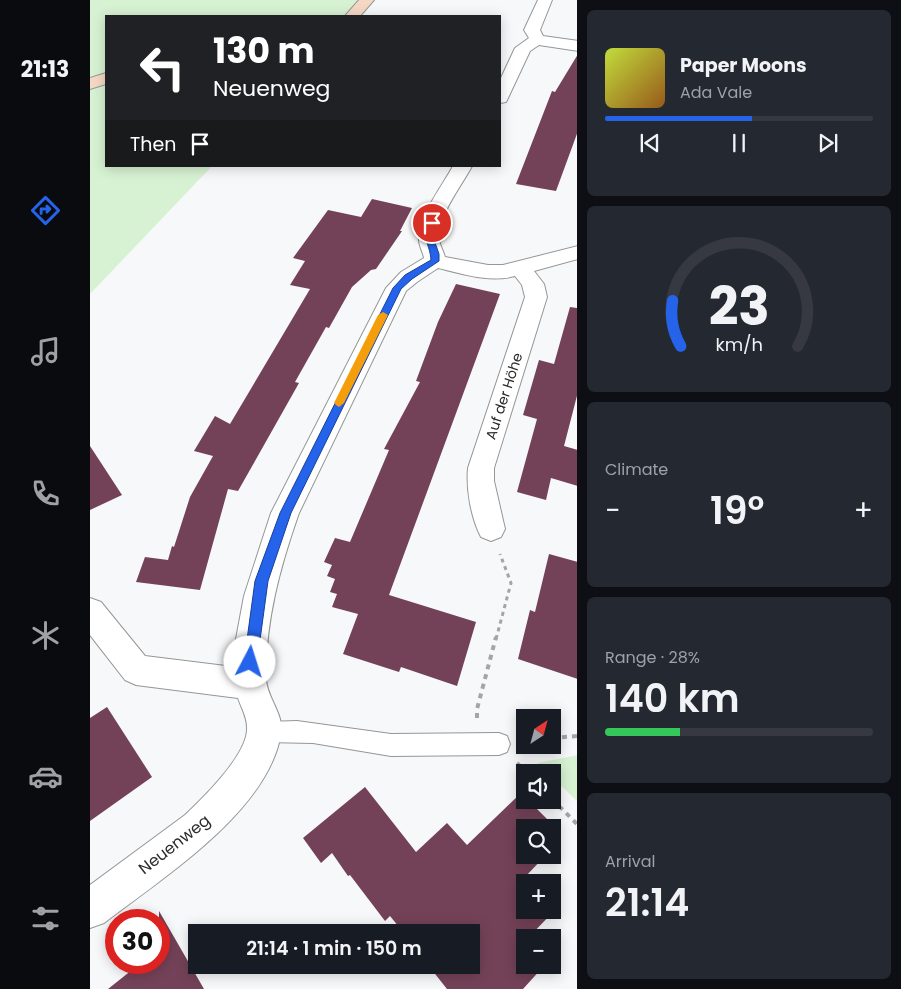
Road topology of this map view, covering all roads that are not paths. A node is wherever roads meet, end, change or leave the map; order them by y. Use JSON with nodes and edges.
{"nodes":[{"id":1,"x":367,"y":0,"type":"edge"},
{"id":2,"x":545,"y":0,"type":"edge"},
{"id":3,"x":353,"y":15,"type":"edge"},
{"id":4,"x":537,"y":40,"type":"junction"},
{"id":5,"x":577,"y":46,"type":"edge"},
{"id":6,"x":105,"y":78,"type":"edge"},
{"id":7,"x":90,"y":84,"type":"edge"},
{"id":8,"x":501,"y":96,"type":"edge"},
{"id":9,"x":463,"y":167,"type":"edge"},
{"id":10,"x":577,"y":252,"type":"edge"},
{"id":11,"x":435,"y":261,"type":"junction"},
{"id":12,"x":520,"y":268,"type":"junction"},
{"id":13,"x":490,"y":529,"type":"road end"},
{"id":14,"x":90,"y":611,"type":"edge"},
{"id":15,"x":250,"y":684,"type":"junction"},
{"id":16,"x":265,"y":732,"type":"junction"},
{"id":17,"x":488,"y":744,"type":"road end"},
{"id":18,"x":90,"y":909,"type":"edge"}],
"edges":[{"from":1,"to":3,"type":"main road"},
{"from":2,"to":4,"type":"street"},
{"from":4,"to":5,"type":"street"},
{"from":4,"to":8,"type":"street"},
{"from":6,"to":7,"type":"main road"},
{"from":9,"to":11,"type":"street"},
{"from":10,"to":12,"type":"street"},
{"from":11,"to":12,"type":"street"},
{"from":11,"to":15,"type":"street"},
{"from":12,"to":13,"type":"street","name":"Auf der Höhe"},
{"from":14,"to":15,"type":"street"},
{"from":15,"to":16,"type":"street"},
{"from":16,"to":17,"type":"lane"},
{"from":16,"to":18,"type":"street","name":"Neuenweg"}]}
